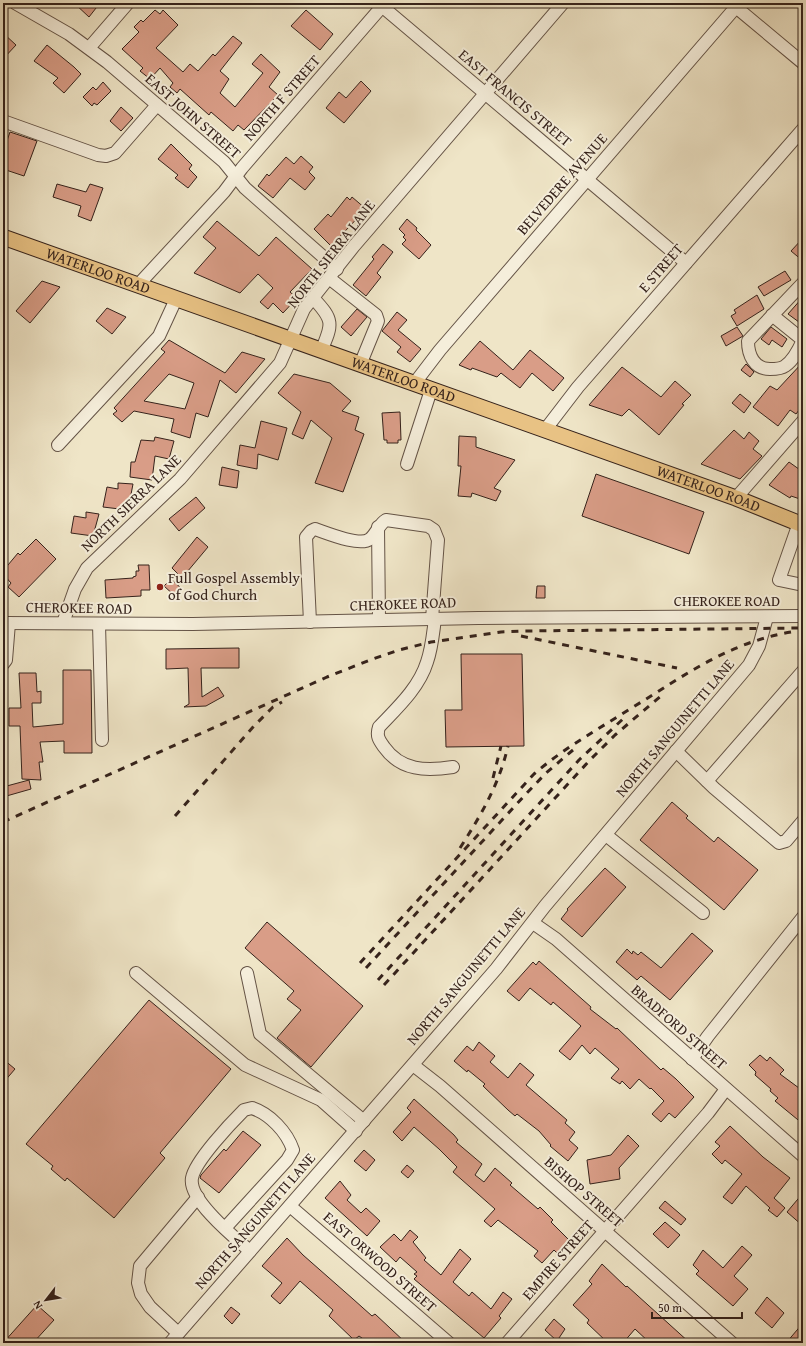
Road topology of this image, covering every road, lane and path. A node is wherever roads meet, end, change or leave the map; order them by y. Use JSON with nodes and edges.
{"nodes":[{"id":1,"x":15,"y":3,"type":"edge"},
{"id":2,"x":128,"y":3,"type":"edge"},
{"id":3,"x":563,"y":3,"type":"edge"},
{"id":4,"x":382,"y":4,"type":"edge"},
{"id":5,"x":733,"y":5,"type":"edge"},
{"id":6,"x":89,"y":48,"type":"junction"},
{"id":7,"x":803,"y":63,"type":"edge"},
{"id":8,"x":485,"y":93,"type":"junction"},
{"id":9,"x":157,"y":105,"type":"junction"},
{"id":10,"x":3,"y":121,"type":"edge"},
{"id":11,"x":803,"y":129,"type":"edge"},
{"id":12,"x":236,"y":176,"type":"junction"},
{"id":13,"x":587,"y":179,"type":"junction"},
{"id":14,"x":3,"y":237,"type":"edge"},
{"id":15,"x":686,"y":263,"type":"junction"},
{"id":16,"x":333,"y":273,"type":"junction"},
{"id":17,"x":803,"y":283,"type":"edge"},
{"id":18,"x":138,"y":285,"type":"junction"},
{"id":19,"x":313,"y":298,"type":"junction"},
{"id":20,"x":176,"y":299,"type":"junction"},
{"id":21,"x":772,"y":315,"type":"junction"},
{"id":22,"x":290,"y":340,"type":"junction"},
{"id":23,"x":803,"y":340,"type":"edge"},
{"id":24,"x":321,"y":351,"type":"junction"},
{"id":25,"x":360,"y":365,"type":"junction"},
{"id":26,"x":414,"y":384,"type":"junction"},
{"id":27,"x":431,"y":390,"type":"junction"},
{"id":28,"x":803,"y":421,"type":"edge"},
{"id":29,"x":545,"y":430,"type":"junction"},
{"id":30,"x":58,"y":445,"type":"dead end"},
{"id":31,"x":407,"y":464,"type":"dead end"},
{"id":32,"x":736,"y":498,"type":"junction"},
{"id":33,"x":801,"y":524,"type":"edge"},
{"id":34,"x":378,"y":527,"type":"junction"},
{"id":35,"x":803,"y":585,"type":"edge"},
{"id":36,"x":802,"y":612,"type":"edge"},
{"id":37,"x":767,"y":617,"type":"junction"},
{"id":38,"x":434,"y":619,"type":"junction"},
{"id":39,"x":379,"y":620,"type":"junction"},
{"id":40,"x":310,"y":622,"type":"junction"},
{"id":41,"x":6,"y":623,"type":"edge"},
{"id":42,"x":63,"y":623,"type":"junction"},
{"id":43,"x":99,"y":624,"type":"junction"},
{"id":44,"x":3,"y":664,"type":"edge"},
{"id":45,"x":803,"y":671,"type":"edge"},
{"id":46,"x":102,"y":740,"type":"dead end"},
{"id":47,"x":676,"y":751,"type":"junction"},
{"id":48,"x":452,"y":767,"type":"dead end"},
{"id":49,"x":707,"y":781,"type":"junction"},
{"id":50,"x":803,"y":821,"type":"edge"},
{"id":51,"x":606,"y":835,"type":"junction"},
{"id":52,"x":703,"y":913,"type":"dead end"},
{"id":53,"x":803,"y":917,"type":"edge"},
{"id":54,"x":533,"y":923,"type":"junction"},
{"id":55,"x":136,"y":973,"type":"dead end"},
{"id":56,"x":247,"y":973,"type":"dead end"},
{"id":57,"x":692,"y":1059,"type":"junction"},
{"id":58,"x":413,"y":1066,"type":"junction"},
{"id":59,"x":726,"y":1089,"type":"junction"},
{"id":60,"x":364,"y":1121,"type":"junction"},
{"id":61,"x":356,"y":1131,"type":"junction"},
{"id":62,"x":803,"y":1156,"type":"edge"},
{"id":63,"x":198,"y":1197,"type":"junction"},
{"id":64,"x":290,"y":1206,"type":"junction"},
{"id":65,"x":225,"y":1228,"type":"junction"},
{"id":66,"x":604,"y":1231,"type":"junction"},
{"id":67,"x":250,"y":1251,"type":"junction"},
{"id":68,"x":178,"y":1333,"type":"junction"},
{"id":69,"x":170,"y":1343,"type":"edge"},
{"id":70,"x":449,"y":1343,"type":"edge"},
{"id":71,"x":507,"y":1343,"type":"edge"},
{"id":72,"x":732,"y":1343,"type":"edge"}],
"edges":[{"from":1,"to":6,"type":"street","name":"EAST JOHN STREET"},
{"from":2,"to":6,"type":"street"},
{"from":3,"to":8,"type":"street","name":"NORTH SIERRA LANE"},
{"from":4,"to":8,"type":"street","name":"EAST FRANCIS STREET"},
{"from":4,"to":12,"type":"street","name":"NORTH F STREET"},
{"from":5,"to":7,"type":"street"},
{"from":5,"to":13,"type":"street","name":"BELVEDERE AVENUE"},
{"from":6,"to":9,"type":"street","name":"EAST JOHN STREET"},
{"from":8,"to":13,"type":"street","name":"EAST FRANCIS STREET"},
{"from":8,"to":16,"type":"street","name":"NORTH SIERRA LANE"},
{"from":9,"to":10,"type":"street"},
{"from":9,"to":12,"type":"street","name":"EAST JOHN STREET"},
{"from":11,"to":15,"type":"street","name":"E STREET"},
{"from":12,"to":16,"type":"street","name":"EAST JOHN STREET"},
{"from":12,"to":18,"type":"street","name":"NORTH F STREET"},
{"from":13,"to":15,"type":"street","name":"EAST FRANCIS STREET"},
{"from":13,"to":26,"type":"street","name":"BELVEDERE AVENUE"},
{"from":14,"to":18,"type":"main road","name":"WATERLOO ROAD"},
{"from":15,"to":29,"type":"street","name":"E STREET"},
{"from":16,"to":19,"type":"street","name":"NORTH SIERRA LANE"},
{"from":16,"to":25,"type":"street","name":"EAST JOHN STREET"},
{"from":17,"to":21,"type":"street"},
{"from":18,"to":20,"type":"main road","name":"WATERLOO ROAD"},
{"from":19,"to":22,"type":"street","name":"NORTH SIERRA LANE"},
{"from":19,"to":24,"type":"street"},
{"from":20,"to":22,"type":"main road","name":"WATERLOO ROAD"},
{"from":20,"to":30,"type":"street"},
{"from":21,"to":23,"type":"street"},
{"from":21,"to":23,"type":"street"},
{"from":22,"to":24,"type":"main road","name":"WATERLOO ROAD"},
{"from":22,"to":42,"type":"street","name":"NORTH SIERRA LANE"},
{"from":24,"to":25,"type":"main road","name":"WATERLOO ROAD"},
{"from":25,"to":26,"type":"main road","name":"WATERLOO ROAD"},
{"from":26,"to":27,"type":"main road","name":"WATERLOO ROAD"},
{"from":27,"to":29,"type":"main road","name":"WATERLOO ROAD"},
{"from":27,"to":31,"type":"street"},
{"from":28,"to":32,"type":"street"},
{"from":29,"to":32,"type":"main road","name":"WATERLOO ROAD"},
{"from":32,"to":33,"type":"main road","name":"WATERLOO ROAD"},
{"from":33,"to":35,"type":"street"},
{"from":34,"to":38,"type":"street"},
{"from":34,"to":39,"type":"street"},
{"from":34,"to":40,"type":"street"},
{"from":36,"to":37,"type":"street","name":"CHEROKEE ROAD"},
{"from":37,"to":38,"type":"street","name":"CHEROKEE ROAD"},
{"from":37,"to":47,"type":"street","name":"NORTH SANGUINETTI LANE"},
{"from":38,"to":39,"type":"street","name":"CHEROKEE ROAD"},
{"from":38,"to":48,"type":"street"},
{"from":39,"to":40,"type":"street","name":"CHEROKEE ROAD"},
{"from":40,"to":43,"type":"street","name":"CHEROKEE ROAD"},
{"from":41,"to":42,"type":"street","name":"CHEROKEE ROAD"},
{"from":41,"to":44,"type":"street"},
{"from":42,"to":43,"type":"street","name":"CHEROKEE ROAD"},
{"from":43,"to":46,"type":"street"},
{"from":45,"to":49,"type":"street"},
{"from":47,"to":49,"type":"street"},
{"from":47,"to":51,"type":"street","name":"NORTH SANGUINETTI LANE"},
{"from":49,"to":50,"type":"street"},
{"from":51,"to":52,"type":"street"},
{"from":51,"to":54,"type":"street","name":"NORTH SANGUINETTI LANE"},
{"from":53,"to":57,"type":"street"},
{"from":54,"to":57,"type":"street","name":"BRADFORD STREET"},
{"from":54,"to":58,"type":"street","name":"NORTH SANGUINETTI LANE"},
{"from":55,"to":61,"type":"street"},
{"from":56,"to":60,"type":"street"},
{"from":57,"to":59,"type":"street","name":"BRADFORD STREET"},
{"from":58,"to":60,"type":"street","name":"NORTH SANGUINETTI LANE"},
{"from":58,"to":66,"type":"street","name":"BISHOP STREET"},
{"from":59,"to":62,"type":"street","name":"BRADFORD STREET"},
{"from":59,"to":66,"type":"street","name":"EMPIRE STREET"},
{"from":60,"to":61,"type":"street","name":"NORTH SANGUINETTI LANE"},
{"from":61,"to":64,"type":"street","name":"NORTH SANGUINETTI LANE"},
{"from":63,"to":65,"type":"street"},
{"from":63,"to":65,"type":"street"},
{"from":63,"to":68,"type":"street"},
{"from":64,"to":67,"type":"street","name":"NORTH SANGUINETTI LANE"},
{"from":64,"to":70,"type":"street","name":"EAST ORWOOD STREET"},
{"from":65,"to":67,"type":"street"},
{"from":66,"to":71,"type":"street","name":"EMPIRE STREET"},
{"from":66,"to":72,"type":"street","name":"BISHOP STREET"},
{"from":67,"to":68,"type":"street","name":"NORTH SANGUINETTI LANE"},
{"from":68,"to":69,"type":"street","name":"NORTH SANGUINETTI LANE"}]}
